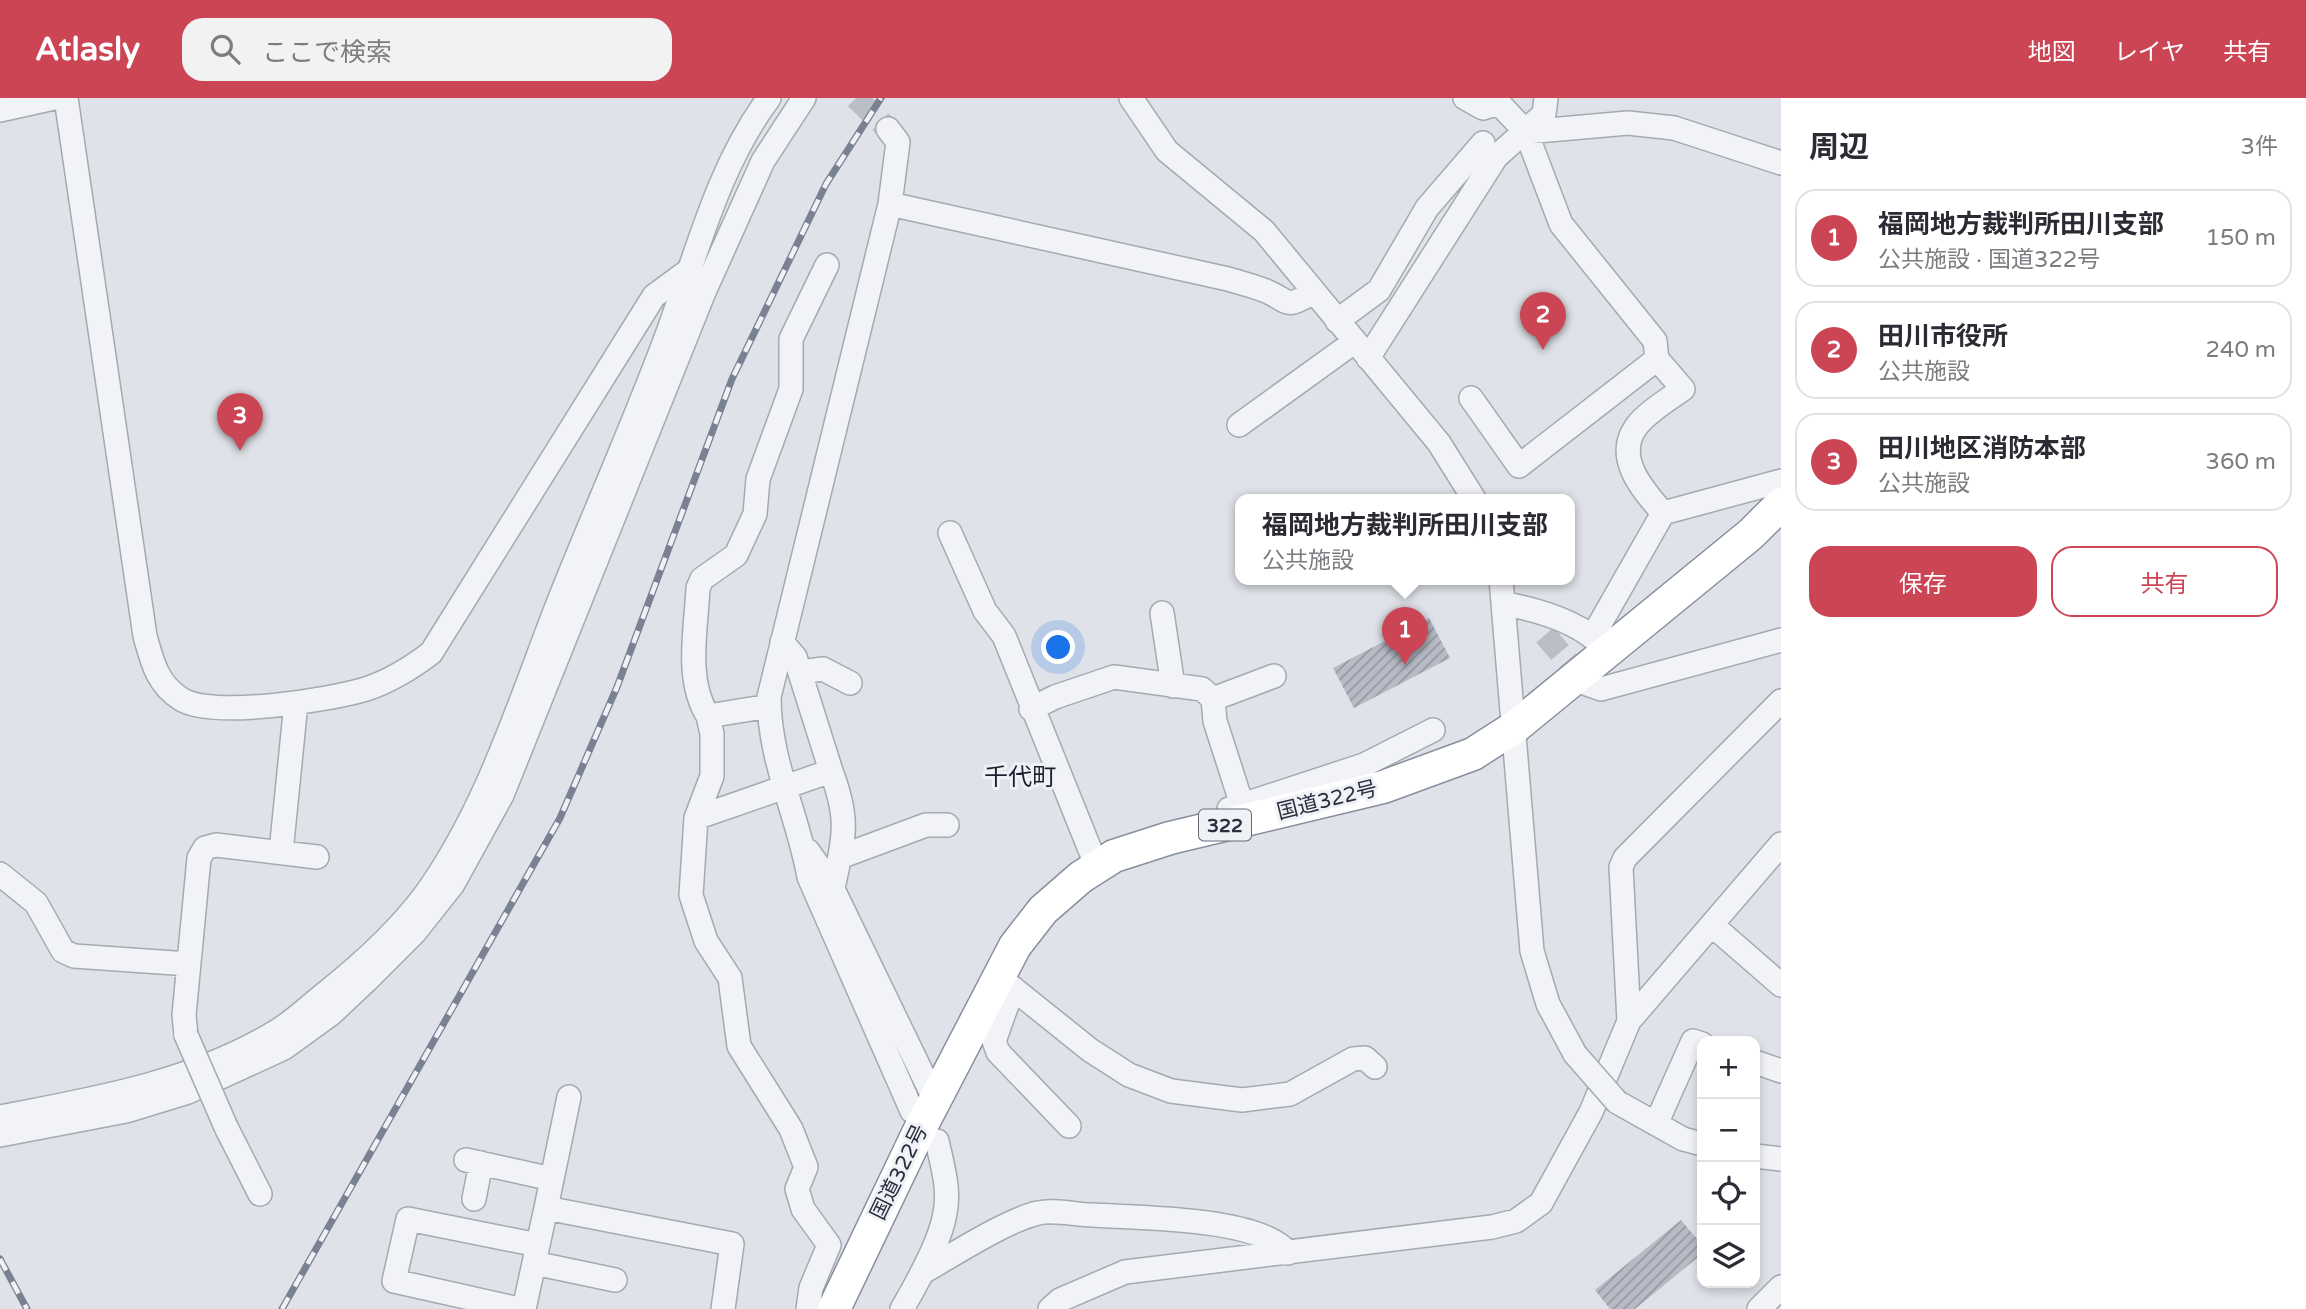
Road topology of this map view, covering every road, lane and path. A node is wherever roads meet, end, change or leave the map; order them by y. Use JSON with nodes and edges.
{"nodes":[{"id":1,"x":54,"y":98,"type":"edge"},
{"id":2,"x":66,"y":98,"type":"edge"},
{"id":3,"x":769,"y":98,"type":"edge"},
{"id":4,"x":804,"y":98,"type":"edge"},
{"id":5,"x":1131,"y":98,"type":"edge"},
{"id":6,"x":1465,"y":98,"type":"edge"},
{"id":7,"x":1546,"y":98,"type":"edge"},
{"id":8,"x":1497,"y":101,"type":"edge"},
{"id":9,"x":0,"y":110,"type":"edge"},
{"id":10,"x":888,"y":129,"type":"tunnel mouth"},
{"id":11,"x":1526,"y":132,"type":"junction"},
{"id":12,"x":1483,"y":142,"type":"dead end"},
{"id":13,"x":1781,"y":163,"type":"edge"},
{"id":14,"x":890,"y":204,"type":"junction"},
{"id":15,"x":827,"y":265,"type":"dead end"},
{"id":16,"x":692,"y":268,"type":"junction"},
{"id":17,"x":1312,"y":293,"type":"junction"},
{"id":18,"x":646,"y":308,"type":"junction"},
{"id":19,"x":685,"y":312,"type":"junction"},
{"id":20,"x":1337,"y":321,"type":"junction"},
{"id":21,"x":1361,"y":350,"type":"junction"},
{"id":22,"x":1657,"y":359,"type":"junction"},
{"id":23,"x":1471,"y":398,"type":"dead end"},
{"id":24,"x":1239,"y":425,"type":"dead end"},
{"id":25,"x":1781,"y":481,"type":"edge"},
{"id":26,"x":1471,"y":494,"type":"edge"},
{"id":27,"x":1781,"y":504,"type":"edge"},
{"id":28,"x":1663,"y":513,"type":"junction"},
{"id":29,"x":950,"y":533,"type":"dead end"},
{"id":30,"x":1503,"y":585,"type":"edge"},
{"id":31,"x":1506,"y":604,"type":"junction"},
{"id":32,"x":1534,"y":611,"type":"junction"},
{"id":33,"x":1162,"y":613,"type":"dead end"},
{"id":34,"x":1545,"y":635,"type":"tunnel mouth"},
{"id":35,"x":1781,"y":640,"type":"edge"},
{"id":36,"x":782,"y":642,"type":"junction"},
{"id":37,"x":1600,"y":643,"type":"junction"},
{"id":38,"x":800,"y":672,"type":"junction"},
{"id":39,"x":1274,"y":676,"type":"dead end"},
{"id":40,"x":850,"y":683,"type":"dead end"},
{"id":41,"x":1587,"y":684,"type":"dead end"},
{"id":42,"x":1173,"y":686,"type":"junction"},
{"id":43,"x":1213,"y":699,"type":"junction"},
{"id":44,"x":1781,"y":701,"type":"edge"},
{"id":45,"x":296,"y":702,"type":"junction"},
{"id":46,"x":769,"y":706,"type":"junction"},
{"id":47,"x":1031,"y":709,"type":"junction"},
{"id":48,"x":708,"y":716,"type":"junction"},
{"id":49,"x":523,"y":717,"type":"junction"},
{"id":50,"x":1515,"y":727,"type":"junction"},
{"id":51,"x":1433,"y":730,"type":"dead end"},
{"id":52,"x":831,"y":771,"type":"junction"},
{"id":53,"x":784,"y":788,"type":"junction"},
{"id":54,"x":1242,"y":805,"type":"junction"},
{"id":55,"x":696,"y":818,"type":"junction"},
{"id":56,"x":947,"y":825,"type":"dead end"},
{"id":57,"x":1202,"y":831,"type":"junction"},
{"id":58,"x":1781,"y":844,"type":"edge"},
{"id":59,"x":803,"y":845,"type":"junction"},
{"id":60,"x":281,"y":852,"type":"junction"},
{"id":61,"x":317,"y":857,"type":"dead end"},
{"id":62,"x":840,"y":857,"type":"junction"},
{"id":63,"x":1097,"y":867,"type":"junction"},
{"id":64,"x":0,"y":874,"type":"edge"},
{"id":65,"x":833,"y":888,"type":"junction"},
{"id":66,"x":1712,"y":925,"type":"junction"},
{"id":67,"x":189,"y":964,"type":"junction"},
{"id":68,"x":1006,"y":983,"type":"junction"},
{"id":69,"x":1781,"y":985,"type":"edge"},
{"id":70,"x":1629,"y":1021,"type":"junction"},
{"id":71,"x":1697,"y":1043,"type":"edge"},
{"id":72,"x":1760,"y":1064,"type":"edge"},
{"id":73,"x":1375,"y":1067,"type":"dead end"},
{"id":74,"x":1781,"y":1071,"type":"edge"},
{"id":75,"x":569,"y":1097,"type":"dead end"},
{"id":76,"x":923,"y":1105,"type":"junction"},
{"id":77,"x":0,"y":1117,"type":"edge"},
{"id":78,"x":1656,"y":1124,"type":"junction"},
{"id":79,"x":1069,"y":1126,"type":"dead end"},
{"id":80,"x":0,"y":1135,"type":"edge"},
{"id":81,"x":937,"y":1141,"type":"dead end"},
{"id":82,"x":1697,"y":1143,"type":"edge"},
{"id":83,"x":1760,"y":1157,"type":"edge"},
{"id":84,"x":1781,"y":1159,"type":"edge"},
{"id":85,"x":552,"y":1179,"type":"junction"},
{"id":86,"x":260,"y":1194,"type":"dead end"},
{"id":87,"x":474,"y":1199,"type":"dead end"},
{"id":88,"x":546,"y":1208,"type":"junction"},
{"id":89,"x":1289,"y":1253,"type":"junction"},
{"id":90,"x":536,"y":1254,"type":"junction"},
{"id":91,"x":923,"y":1272,"type":"junction"},
{"id":92,"x":615,"y":1280,"type":"dead end"},
{"id":93,"x":1781,"y":1287,"type":"edge"},
{"id":94,"x":526,"y":1308,"type":"edge"},
{"id":95,"x":723,"y":1309,"type":"edge"},
{"id":96,"x":808,"y":1309,"type":"edge"},
{"id":97,"x":834,"y":1309,"type":"edge"},
{"id":98,"x":902,"y":1309,"type":"edge"},
{"id":99,"x":1049,"y":1309,"type":"edge"},
{"id":100,"x":1759,"y":1309,"type":"edge"}],
"edges":[{"from":1,"to":9,"type":"street"},
{"from":2,"to":45,"type":"street"},
{"from":3,"to":16,"type":"street"},
{"from":4,"to":19,"type":"street"},
{"from":5,"to":17,"type":"street"},
{"from":6,"to":8,"type":"street"},
{"from":7,"to":11,"type":"street"},
{"from":8,"to":11,"type":"street"},
{"from":10,"to":14,"type":"street"},
{"from":11,"to":13,"type":"street"},
{"from":11,"to":21,"type":"street"},
{"from":11,"to":22,"type":"street"},
{"from":12,"to":20,"type":"street"},
{"from":14,"to":17,"type":"street"},
{"from":14,"to":36,"type":"street"},
{"from":15,"to":48,"type":"street"},
{"from":16,"to":18,"type":"street"},
{"from":16,"to":19,"type":"street"},
{"from":17,"to":20,"type":"street"},
{"from":18,"to":19,"type":"street"},
{"from":18,"to":45,"type":"street"},
{"from":19,"to":49,"type":"street"},
{"from":20,"to":21,"type":"street"},
{"from":21,"to":24,"type":"street"},
{"from":21,"to":26,"type":"street"},
{"from":22,"to":23,"type":"street"},
{"from":22,"to":28,"type":"street"},
{"from":25,"to":28,"type":"street"},
{"from":27,"to":37,"type":"highway","name":"国道322号","number":"322"},
{"from":28,"to":37,"type":"street"},
{"from":29,"to":47,"type":"street"},
{"from":30,"to":31,"type":"street"},
{"from":31,"to":32,"type":"street"},
{"from":31,"to":50,"type":"street"},
{"from":32,"to":34,"type":"street"},
{"from":32,"to":37,"type":"street"},
{"from":33,"to":42,"type":"street"},
{"from":35,"to":41,"type":"street"},
{"from":36,"to":38,"type":"street"},
{"from":36,"to":46,"type":"street"},
{"from":37,"to":50,"type":"highway","name":"国道322号","number":"322"},
{"from":38,"to":40,"type":"street"},
{"from":38,"to":52,"type":"street"},
{"from":39,"to":43,"type":"street"},
{"from":42,"to":43,"type":"street"},
{"from":42,"to":47,"type":"street"},
{"from":43,"to":54,"type":"street"},
{"from":44,"to":70,"type":"street"},
{"from":45,"to":60,"type":"street"},
{"from":46,"to":48,"type":"street"},
{"from":46,"to":53,"type":"street"},
{"from":47,"to":63,"type":"street"},
{"from":48,"to":55,"type":"street"},
{"from":49,"to":77,"type":"street"},
{"from":49,"to":80,"type":"street"},
{"from":50,"to":57,"type":"highway","name":"国道322号","number":"322"},
{"from":50,"to":78,"type":"street","bridge":true},
{"from":51,"to":54,"type":"street"},
{"from":52,"to":53,"type":"street"},
{"from":52,"to":62,"type":"street"},
{"from":53,"to":55,"type":"street"},
{"from":53,"to":59,"type":"street"},
{"from":54,"to":57,"type":"street"},
{"from":55,"to":96,"type":"street"},
{"from":56,"to":62,"type":"street"},
{"from":57,"to":63,"type":"highway","name":"国道322号","number":"322"},
{"from":58,"to":66,"type":"street"},
{"from":59,"to":65,"type":"street"},
{"from":59,"to":76,"type":"street"},
{"from":60,"to":61,"type":"street"},
{"from":60,"to":67,"type":"street"},
{"from":62,"to":65,"type":"street"},
{"from":63,"to":68,"type":"highway","name":"国道322号","number":"322"},
{"from":64,"to":67,"type":"street"},
{"from":65,"to":76,"type":"street"},
{"from":66,"to":69,"type":"street"},
{"from":66,"to":70,"type":"street"},
{"from":67,"to":86,"type":"street","bridge":true},
{"from":68,"to":73,"type":"street"},
{"from":68,"to":76,"type":"highway","name":"国道322号","number":"322"},
{"from":68,"to":79,"type":"street"},
{"from":70,"to":89,"type":"street"},
{"from":71,"to":78,"type":"street"},
{"from":72,"to":74,"type":"street"},
{"from":75,"to":85,"type":"street"},
{"from":76,"to":97,"type":"highway","name":"国道322号","number":"322"},
{"from":78,"to":82,"type":"street"},
{"from":81,"to":91,"type":"street"},
{"from":83,"to":84,"type":"street"},
{"from":85,"to":87,"type":"street"},
{"from":85,"to":88,"type":"street"},
{"from":88,"to":90,"type":"street"},
{"from":88,"to":95,"type":"street"},
{"from":89,"to":91,"type":"street"},
{"from":89,"to":99,"type":"street"},
{"from":90,"to":92,"type":"street"},
{"from":90,"to":94,"type":"street"},
{"from":90,"to":94,"type":"street"},
{"from":91,"to":98,"type":"street"},
{"from":93,"to":100,"type":"street"}]}
